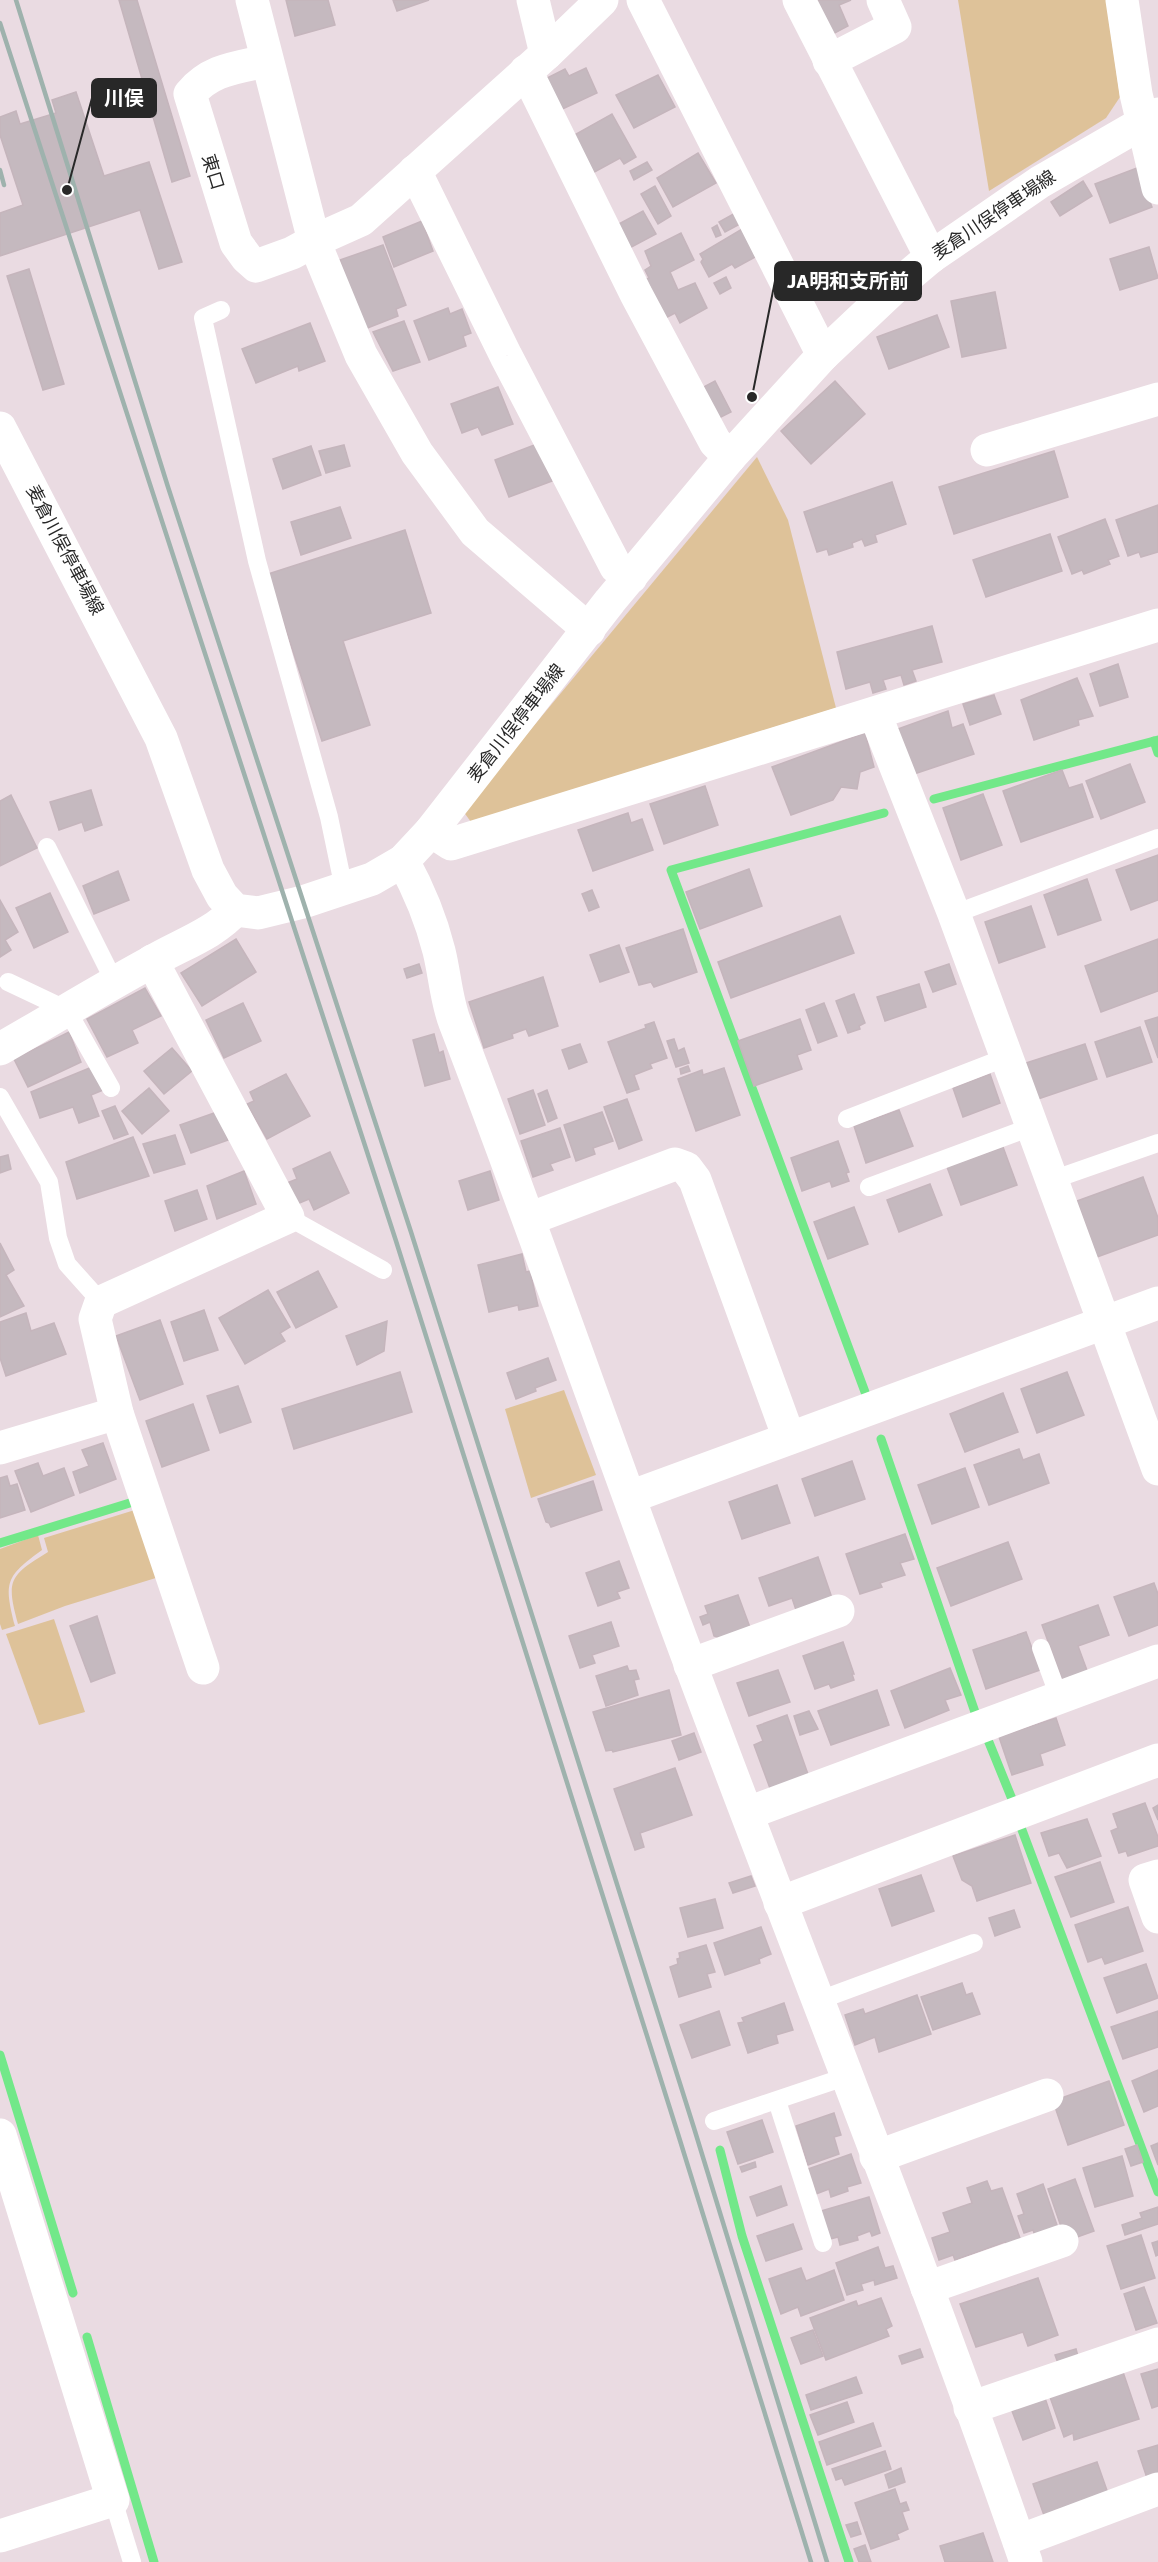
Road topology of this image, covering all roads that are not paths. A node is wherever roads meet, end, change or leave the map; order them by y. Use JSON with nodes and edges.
{"nodes":[{"id":1,"x":252,"y":0,"type":"edge"},
{"id":2,"x":533,"y":0,"type":"edge"},
{"id":3,"x":602,"y":0,"type":"edge"},
{"id":4,"x":644,"y":0,"type":"edge"},
{"id":5,"x":799,"y":0,"type":"edge"},
{"id":6,"x":884,"y":0,"type":"edge"},
{"id":7,"x":1122,"y":0,"type":"edge"},
{"id":8,"x":266,"y":61,"type":"junction"},
{"id":9,"x":829,"y":61,"type":"junction"},
{"id":10,"x":536,"y":62,"type":"junction"},
{"id":11,"x":1150,"y":118,"type":"edge"},
{"id":12,"x":415,"y":171,"type":"junction"},
{"id":13,"x":1158,"y":188,"type":"edge"},
{"id":14,"x":314,"y":241,"type":"junction"},
{"id":15,"x":931,"y":257,"type":"junction"},
{"id":16,"x":221,"y":310,"type":"dead end"},
{"id":17,"x":823,"y":355,"type":"junction"},
{"id":18,"x":1158,"y":399,"type":"edge"},
{"id":19,"x":0,"y":428,"type":"edge"},
{"id":20,"x":987,"y":450,"type":"dead end"},
{"id":21,"x":730,"y":457,"type":"junction"},
{"id":22,"x":631,"y":577,"type":"junction"},
{"id":23,"x":1158,"y":625,"type":"edge"},
{"id":24,"x":589,"y":630,"type":"junction"},
{"id":25,"x":875,"y":714,"type":"junction"},
{"id":26,"x":431,"y":831,"type":"junction"},
{"id":27,"x":1158,"y":838,"type":"edge"},
{"id":28,"x":47,"y":847,"type":"dead end"},
{"id":29,"x":403,"y":861,"type":"junction"},
{"id":30,"x":344,"y":889,"type":"junction"},
{"id":31,"x":235,"y":910,"type":"junction"},
{"id":32,"x":954,"y":914,"type":"junction"},
{"id":33,"x":152,"y":961,"type":"junction"},
{"id":34,"x":8,"y":982,"type":"dead end"},
{"id":35,"x":114,"y":983,"type":"junction"},
{"id":36,"x":67,"y":1010,"type":"junction"},
{"id":37,"x":0,"y":1049,"type":"edge"},
{"id":38,"x":1007,"y":1057,"type":"junction"},
{"id":39,"x":111,"y":1088,"type":"dead end"},
{"id":40,"x":0,"y":1097,"type":"edge"},
{"id":41,"x":847,"y":1119,"type":"dead end"},
{"id":42,"x":1031,"y":1127,"type":"junction"},
{"id":43,"x":1158,"y":1143,"type":"edge"},
{"id":44,"x":1052,"y":1180,"type":"junction"},
{"id":45,"x":869,"y":1187,"type":"dead end"},
{"id":46,"x":288,"y":1217,"type":"junction"},
{"id":47,"x":529,"y":1219,"type":"junction"},
{"id":48,"x":382,"y":1270,"type":"dead end"},
{"id":49,"x":101,"y":1302,"type":"junction"},
{"id":50,"x":1158,"y":1303,"type":"edge"},
{"id":51,"x":1106,"y":1323,"type":"junction"},
{"id":52,"x":117,"y":1413,"type":"junction"},
{"id":53,"x":789,"y":1438,"type":"junction"},
{"id":54,"x":0,"y":1448,"type":"edge"},
{"id":55,"x":1158,"y":1469,"type":"edge"},
{"id":56,"x":630,"y":1497,"type":"junction"},
{"id":57,"x":838,"y":1611,"type":"dead end"},
{"id":58,"x":1041,"y":1648,"type":"dead end"},
{"id":59,"x":1158,"y":1661,"type":"edge"},
{"id":60,"x":690,"y":1665,"type":"junction"},
{"id":61,"x":203,"y":1668,"type":"dead end"},
{"id":62,"x":1059,"y":1697,"type":"junction"},
{"id":63,"x":1158,"y":1760,"type":"edge"},
{"id":64,"x":748,"y":1813,"type":"junction"},
{"id":65,"x":1158,"y":1876,"type":"edge"},
{"id":66,"x":780,"y":1903,"type":"junction"},
{"id":67,"x":1158,"y":1917,"type":"edge"},
{"id":68,"x":974,"y":1943,"type":"dead end"},
{"id":69,"x":817,"y":2001,"type":"junction"},
{"id":70,"x":845,"y":2077,"type":"junction"},
{"id":71,"x":1047,"y":2095,"type":"dead end"},
{"id":72,"x":777,"y":2102,"type":"junction"},
{"id":73,"x":714,"y":2121,"type":"dead end"},
{"id":74,"x":0,"y":2134,"type":"edge"},
{"id":75,"x":876,"y":2157,"type":"junction"},
{"id":76,"x":1062,"y":2241,"type":"dead end"},
{"id":77,"x":823,"y":2243,"type":"dead end"},
{"id":78,"x":927,"y":2288,"type":"junction"},
{"id":79,"x":1158,"y":2344,"type":"edge"},
{"id":80,"x":970,"y":2408,"type":"junction"},
{"id":81,"x":1158,"y":2489,"type":"edge"},
{"id":82,"x":113,"y":2500,"type":"junction"},
{"id":83,"x":0,"y":2536,"type":"edge"},
{"id":84,"x":1022,"y":2552,"type":"edge"},
{"id":85,"x":132,"y":2562,"type":"edge"}],
"edges":[{"from":1,"to":8,"type":"street"},
{"from":2,"to":10,"type":"street"},
{"from":3,"to":10,"type":"street"},
{"from":4,"to":17,"type":"street"},
{"from":5,"to":9,"type":"street"},
{"from":6,"to":9,"type":"street"},
{"from":7,"to":11,"type":"street"},
{"from":8,"to":14,"type":"street"},
{"from":8,"to":14,"type":"street","name":"東口"},
{"from":9,"to":15,"type":"street"},
{"from":10,"to":12,"type":"street"},
{"from":10,"to":21,"type":"street"},
{"from":11,"to":13,"type":"street"},
{"from":11,"to":15,"type":"street","name":"麦倉川俣停車場線"},
{"from":12,"to":14,"type":"street"},
{"from":12,"to":22,"type":"street"},
{"from":14,"to":24,"type":"street"},
{"from":15,"to":17,"type":"street","name":"麦倉川俣停車場線"},
{"from":16,"to":30,"type":"lane"},
{"from":17,"to":21,"type":"street","name":"麦倉川俣停車場線"},
{"from":18,"to":20,"type":"street"},
{"from":19,"to":31,"type":"street","name":"麦倉川俣停車場線"},
{"from":21,"to":22,"type":"street","name":"麦倉川俣停車場線"},
{"from":22,"to":24,"type":"street","name":"麦倉川俣停車場線"},
{"from":23,"to":25,"type":"street"},
{"from":24,"to":26,"type":"street","name":"麦倉川俣停車場線"},
{"from":25,"to":26,"type":"street"},
{"from":25,"to":32,"type":"street"},
{"from":26,"to":29,"type":"street","name":"麦倉川俣停車場線"},
{"from":27,"to":32,"type":"lane"},
{"from":28,"to":35,"type":"lane"},
{"from":29,"to":30,"type":"street","name":"麦倉川俣停車場線"},
{"from":29,"to":47,"type":"street"},
{"from":30,"to":31,"type":"street","name":"麦倉川俣停車場線"},
{"from":31,"to":33,"type":"street"},
{"from":32,"to":38,"type":"street"},
{"from":33,"to":35,"type":"street"},
{"from":33,"to":46,"type":"street"},
{"from":34,"to":36,"type":"lane"},
{"from":35,"to":36,"type":"street"},
{"from":36,"to":37,"type":"street"},
{"from":36,"to":39,"type":"lane"},
{"from":38,"to":41,"type":"lane"},
{"from":38,"to":42,"type":"street"},
{"from":40,"to":49,"type":"lane"},
{"from":42,"to":44,"type":"street"},
{"from":42,"to":45,"type":"lane"},
{"from":43,"to":44,"type":"lane"},
{"from":44,"to":51,"type":"street"},
{"from":46,"to":48,"type":"lane"},
{"from":46,"to":49,"type":"street"},
{"from":47,"to":53,"type":"street"},
{"from":47,"to":56,"type":"street"},
{"from":49,"to":52,"type":"street"},
{"from":50,"to":51,"type":"street"},
{"from":51,"to":53,"type":"street"},
{"from":51,"to":55,"type":"street"},
{"from":52,"to":54,"type":"street"},
{"from":52,"to":61,"type":"street"},
{"from":53,"to":56,"type":"street"},
{"from":56,"to":60,"type":"street"},
{"from":57,"to":60,"type":"street"},
{"from":58,"to":62,"type":"lane"},
{"from":59,"to":62,"type":"street"},
{"from":60,"to":64,"type":"street"},
{"from":62,"to":64,"type":"street"},
{"from":63,"to":66,"type":"street"},
{"from":64,"to":66,"type":"street"},
{"from":65,"to":67,"type":"street"},
{"from":66,"to":69,"type":"street"},
{"from":68,"to":69,"type":"lane"},
{"from":69,"to":70,"type":"street"},
{"from":70,"to":72,"type":"lane"},
{"from":70,"to":75,"type":"street"},
{"from":71,"to":75,"type":"street"},
{"from":72,"to":73,"type":"lane"},
{"from":72,"to":77,"type":"lane"},
{"from":74,"to":82,"type":"street"},
{"from":75,"to":78,"type":"street"},
{"from":76,"to":78,"type":"street"},
{"from":78,"to":80,"type":"street"},
{"from":79,"to":80,"type":"street"},
{"from":80,"to":84,"type":"street"},
{"from":81,"to":84,"type":"street"},
{"from":82,"to":83,"type":"street"},
{"from":82,"to":85,"type":"lane"}]}
